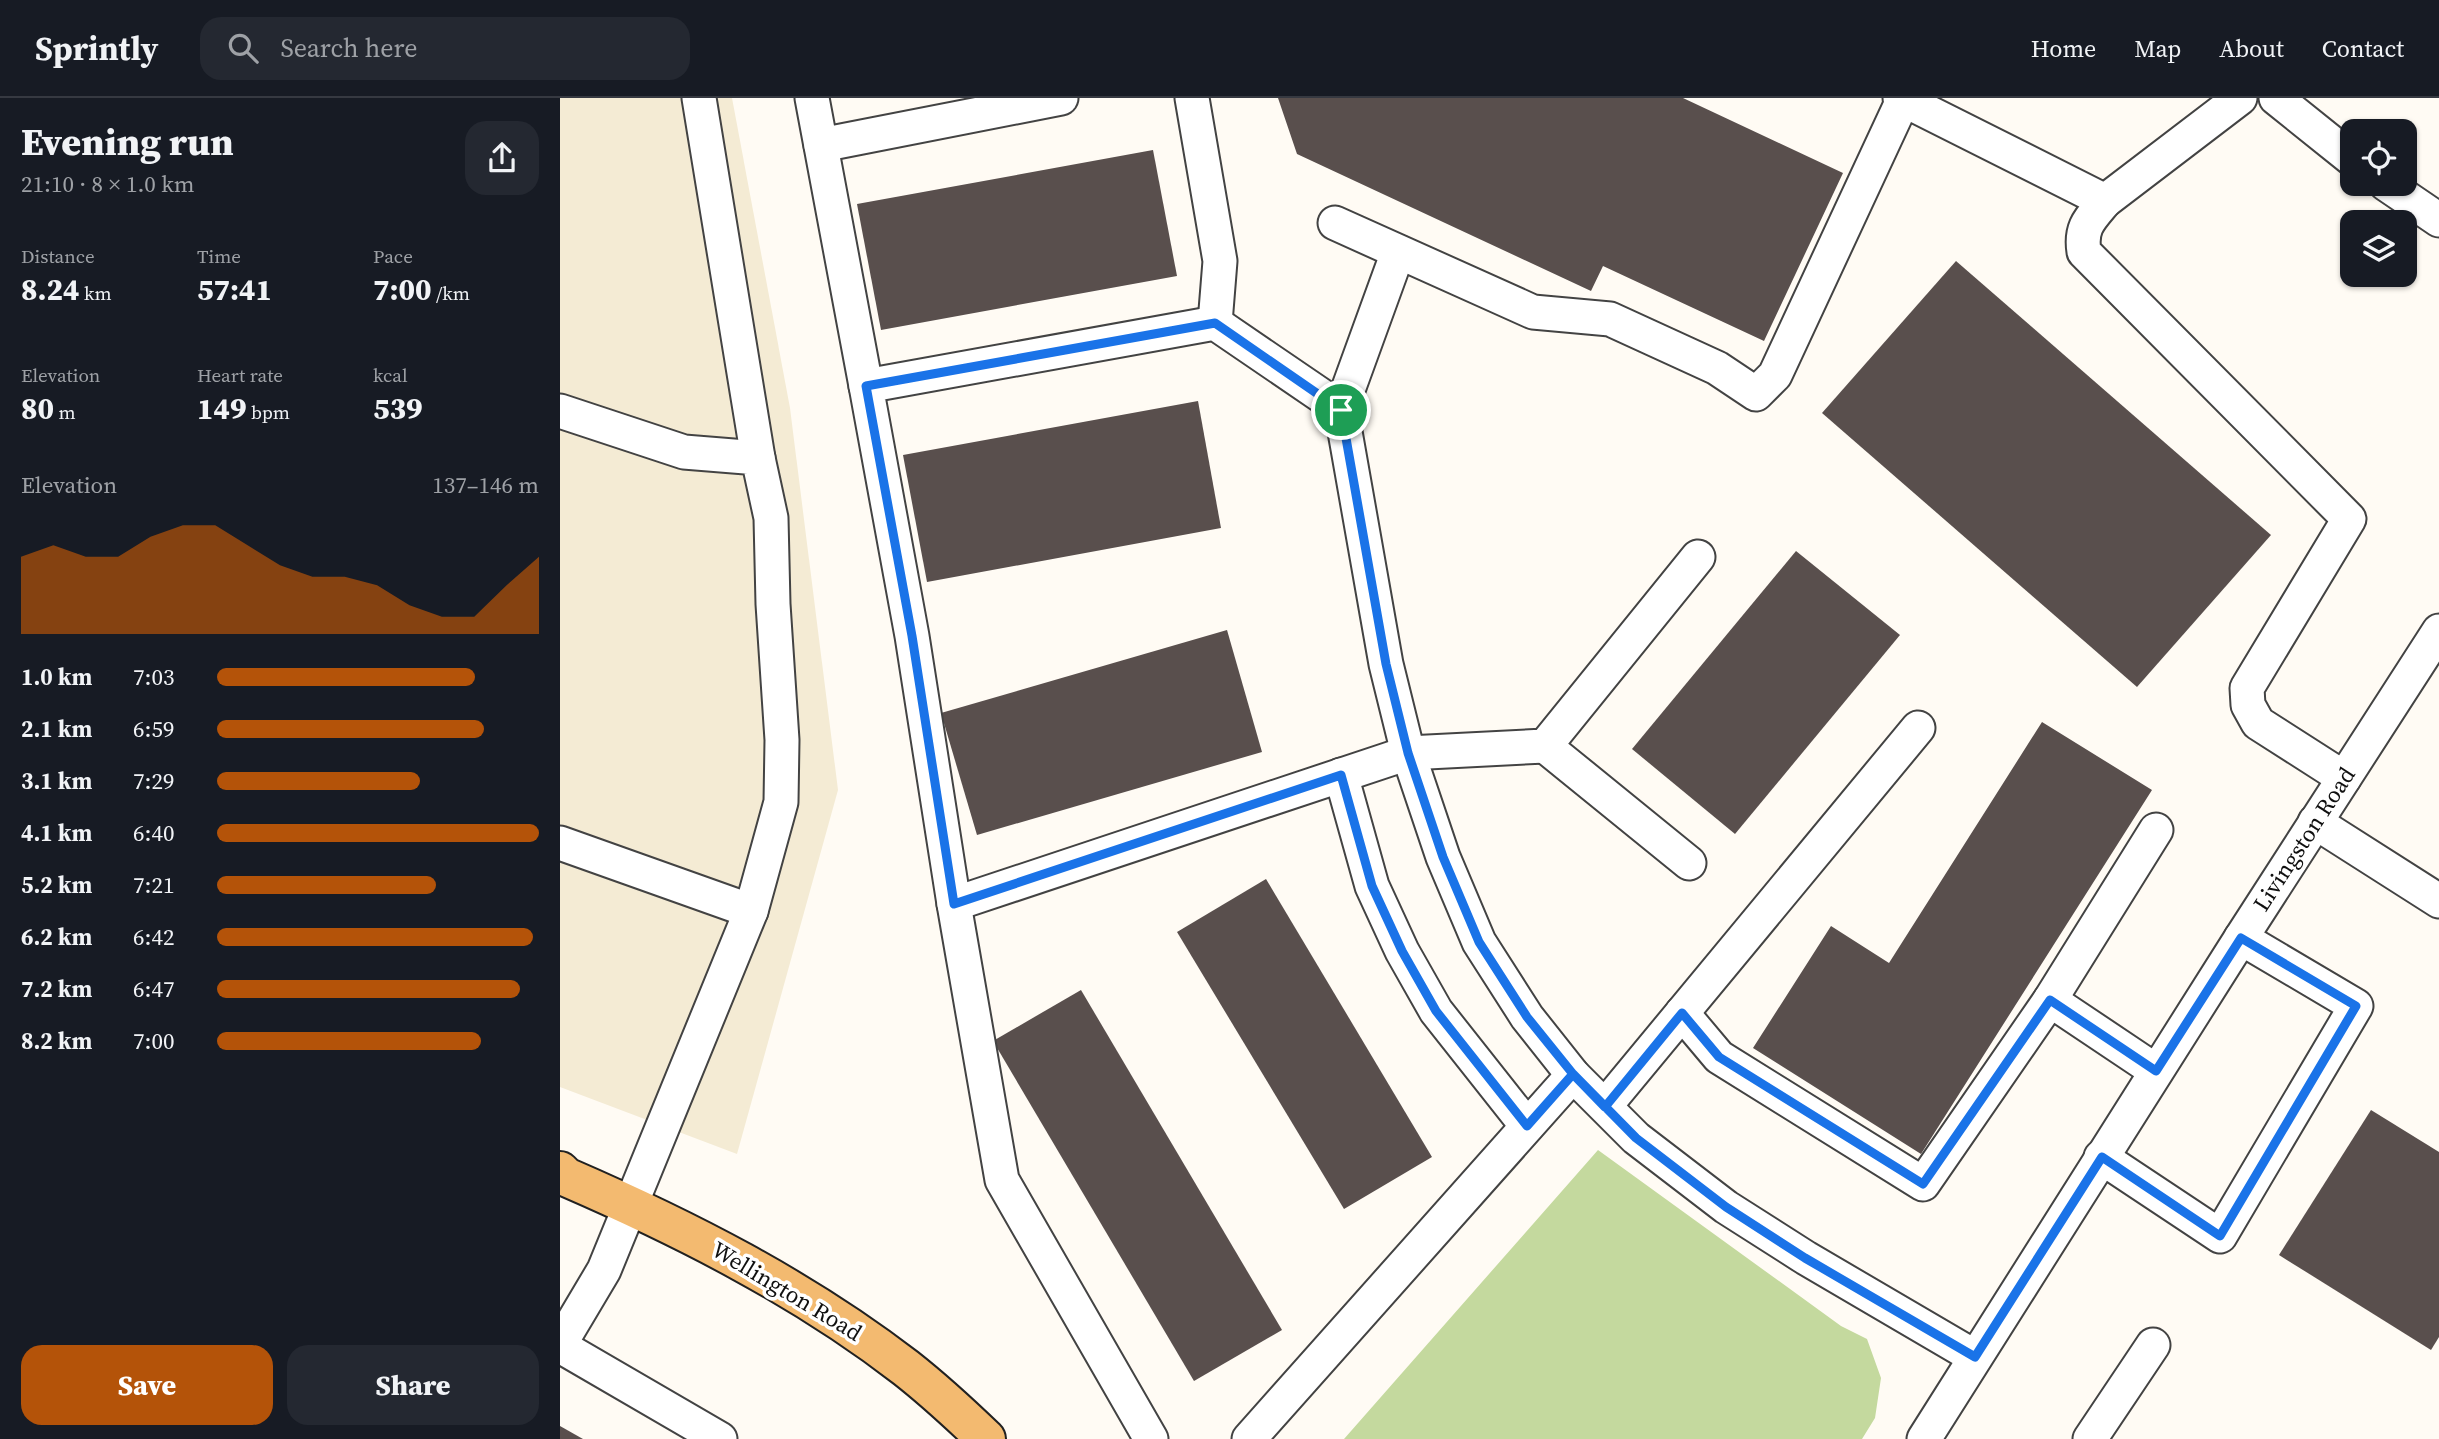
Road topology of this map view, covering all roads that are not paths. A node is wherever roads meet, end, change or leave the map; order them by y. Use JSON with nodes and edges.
{"nodes":[{"id":1,"x":699,"y":98,"type":"edge"},
{"id":2,"x":813,"y":98,"type":"edge"},
{"id":3,"x":1061,"y":98,"type":"edge"},
{"id":4,"x":1192,"y":98,"type":"edge"},
{"id":5,"x":2240,"y":98,"type":"edge"},
{"id":6,"x":2276,"y":98,"type":"edge"},
{"id":7,"x":1901,"y":99,"type":"edge"},
{"id":8,"x":1948,"y":109,"type":"edge"},
{"id":9,"x":821,"y":145,"type":"junction"},
{"id":10,"x":2340,"y":149,"type":"edge"},
{"id":11,"x":2404,"y":196,"type":"edge"},
{"id":12,"x":2105,"y":201,"type":"junction"},
{"id":13,"x":2439,"y":220,"type":"edge"},
{"id":14,"x":1335,"y":223,"type":"dead end"},
{"id":15,"x":1398,"y":252,"type":"junction"},
{"id":16,"x":1215,"y":323,"type":"junction"},
{"id":17,"x":866,"y":386,"type":"junction"},
{"id":18,"x":1341,"y":410,"type":"junction"},
{"id":19,"x":560,"y":411,"type":"edge"},
{"id":20,"x":758,"y":458,"type":"junction"},
{"id":21,"x":1698,"y":557,"type":"dead end"},
{"id":22,"x":2439,"y":631,"type":"edge"},
{"id":23,"x":1918,"y":728,"type":"dead end"},
{"id":24,"x":1545,"y":746,"type":"junction"},
{"id":25,"x":1408,"y":753,"type":"junction"},
{"id":26,"x":1341,"y":775,"type":"junction"},
{"id":27,"x":2344,"y":778,"type":"junction"},
{"id":28,"x":2315,"y":822,"type":"junction"},
{"id":29,"x":2156,"y":830,"type":"dead end"},
{"id":30,"x":560,"y":843,"type":"edge"},
{"id":31,"x":1689,"y":863,"type":"dead end"},
{"id":32,"x":2439,"y":901,"type":"edge"},
{"id":33,"x":954,"y":904,"type":"junction"},
{"id":34,"x":751,"y":911,"type":"junction"},
{"id":35,"x":2241,"y":938,"type":"junction"},
{"id":36,"x":2050,"y":1000,"type":"junction"},
{"id":37,"x":1682,"y":1013,"type":"junction"},
{"id":38,"x":2156,"y":1071,"type":"junction"},
{"id":39,"x":1573,"y":1074,"type":"junction"},
{"id":40,"x":1605,"y":1107,"type":"junction"},
{"id":41,"x":1527,"y":1126,"type":"junction"},
{"id":42,"x":2102,"y":1157,"type":"junction"},
{"id":43,"x":562,"y":1175,"type":"edge"},
{"id":44,"x":631,"y":1205,"type":"junction"},
{"id":45,"x":560,"y":1345,"type":"edge"},
{"id":46,"x":2153,"y":1345,"type":"dead end"},
{"id":47,"x":1975,"y":1357,"type":"junction"},
{"id":48,"x":720,"y":1439,"type":"edge"},
{"id":49,"x":986,"y":1439,"type":"edge"},
{"id":50,"x":1151,"y":1439,"type":"edge"},
{"id":51,"x":1249,"y":1439,"type":"edge"},
{"id":52,"x":1924,"y":1439,"type":"edge"},
{"id":53,"x":2090,"y":1439,"type":"edge"}],
"edges":[{"from":1,"to":20,"type":"street"},
{"from":2,"to":9,"type":"street"},
{"from":3,"to":9,"type":"street"},
{"from":4,"to":16,"type":"street"},
{"from":5,"to":12,"type":"street"},
{"from":6,"to":10,"type":"street"},
{"from":7,"to":8,"type":"street"},
{"from":7,"to":15,"type":"street"},
{"from":8,"to":12,"type":"street"},
{"from":9,"to":17,"type":"street"},
{"from":11,"to":13,"type":"street"},
{"from":12,"to":27,"type":"street"},
{"from":14,"to":15,"type":"street"},
{"from":15,"to":18,"type":"street"},
{"from":16,"to":17,"type":"street"},
{"from":16,"to":18,"type":"street"},
{"from":17,"to":33,"type":"street"},
{"from":18,"to":25,"type":"street"},
{"from":19,"to":20,"type":"street"},
{"from":20,"to":34,"type":"street"},
{"from":21,"to":24,"type":"street"},
{"from":22,"to":27,"type":"street","name":"Livingston Road"},
{"from":23,"to":37,"type":"street"},
{"from":24,"to":25,"type":"street"},
{"from":24,"to":31,"type":"street"},
{"from":25,"to":26,"type":"street"},
{"from":25,"to":39,"type":"street"},
{"from":26,"to":33,"type":"street"},
{"from":26,"to":41,"type":"street"},
{"from":27,"to":28,"type":"street","name":"Livingston Road"},
{"from":28,"to":32,"type":"street"},
{"from":28,"to":35,"type":"street","name":"Livingston Road"},
{"from":29,"to":36,"type":"street"},
{"from":30,"to":34,"type":"street"},
{"from":33,"to":50,"type":"street"},
{"from":34,"to":44,"type":"street"},
{"from":35,"to":38,"type":"street","name":"Livingston Road"},
{"from":35,"to":42,"type":"street"},
{"from":36,"to":37,"type":"street"},
{"from":36,"to":38,"type":"street"},
{"from":37,"to":40,"type":"street"},
{"from":38,"to":42,"type":"street","name":"Livingston Road"},
{"from":39,"to":40,"type":"street"},
{"from":39,"to":41,"type":"street"},
{"from":40,"to":47,"type":"street"},
{"from":41,"to":51,"type":"street"},
{"from":42,"to":47,"type":"street","name":"Livingston Road"},
{"from":43,"to":44,"type":"main road","name":"Wellington Road"},
{"from":44,"to":45,"type":"street"},
{"from":44,"to":49,"type":"main road","name":"Wellington Road"},
{"from":45,"to":48,"type":"street"},
{"from":46,"to":53,"type":"street"},
{"from":47,"to":52,"type":"street","name":"Livingston Road"}]}
